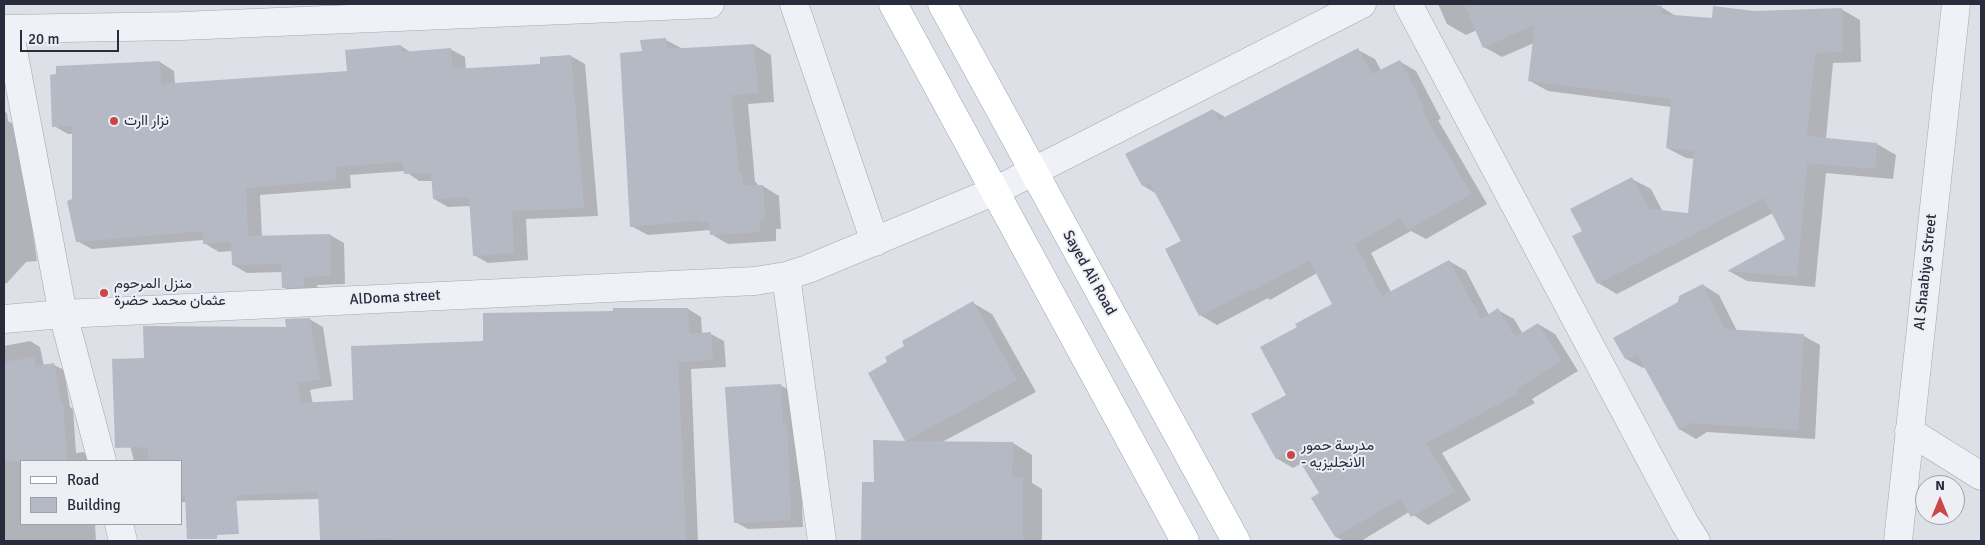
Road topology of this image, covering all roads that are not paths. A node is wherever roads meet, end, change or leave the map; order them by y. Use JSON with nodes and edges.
{"nodes":[{"id":1,"x":167,"y":4,"type":"edge"},
{"id":2,"x":710,"y":4,"type":"edge"},
{"id":3,"x":794,"y":4,"type":"edge"},
{"id":4,"x":893,"y":4,"type":"edge"},
{"id":5,"x":942,"y":4,"type":"edge"},
{"id":6,"x":1362,"y":4,"type":"edge"},
{"id":7,"x":1408,"y":4,"type":"edge"},
{"id":8,"x":1956,"y":4,"type":"edge"},
{"id":9,"x":181,"y":26,"type":"junction"},
{"id":10,"x":6,"y":29,"type":"edge"},
{"id":11,"x":1032,"y":171,"type":"junction"},
{"id":12,"x":995,"y":191,"type":"junction"},
{"id":13,"x":875,"y":242,"type":"junction"},
{"id":14,"x":786,"y":276,"type":"junction"},
{"id":15,"x":64,"y":314,"type":"junction"},
{"id":16,"x":4,"y":319,"type":"edge"},
{"id":17,"x":1909,"y":431,"type":"junction"},
{"id":18,"x":102,"y":460,"type":"edge"},
{"id":19,"x":1981,"y":476,"type":"edge"},
{"id":20,"x":119,"y":525,"type":"edge"},
{"id":21,"x":1231,"y":539,"type":"edge"},
{"id":22,"x":123,"y":541,"type":"edge"},
{"id":23,"x":822,"y":541,"type":"edge"},
{"id":24,"x":1185,"y":541,"type":"edge"},
{"id":25,"x":1696,"y":541,"type":"edge"},
{"id":26,"x":1898,"y":541,"type":"edge"}],
"edges":[{"from":1,"to":9,"type":"street"},
{"from":2,"to":9,"type":"street"},
{"from":3,"to":13,"type":"street"},
{"from":4,"to":12,"type":"main road"},
{"from":5,"to":11,"type":"main road","name":"Sayed Ali Road"},
{"from":6,"to":11,"type":"street","name":"AlDoma street"},
{"from":7,"to":25,"type":"street"},
{"from":8,"to":17,"type":"street","name":"Al Shaabiya Street"},
{"from":9,"to":10,"type":"street"},
{"from":10,"to":15,"type":"street"},
{"from":11,"to":12,"type":"street","name":"AlDoma street"},
{"from":11,"to":21,"type":"main road","name":"Sayed Ali Road"},
{"from":12,"to":13,"type":"street","name":"AlDoma street"},
{"from":12,"to":24,"type":"main road"},
{"from":13,"to":14,"type":"street","name":"AlDoma street"},
{"from":14,"to":15,"type":"street","name":"AlDoma street"},
{"from":14,"to":23,"type":"street"},
{"from":15,"to":16,"type":"street","name":"AlDoma street"},
{"from":15,"to":18,"type":"street"},
{"from":17,"to":19,"type":"street"},
{"from":17,"to":26,"type":"street","name":"Al Shaabiya Street"},
{"from":20,"to":22,"type":"street"}]}
